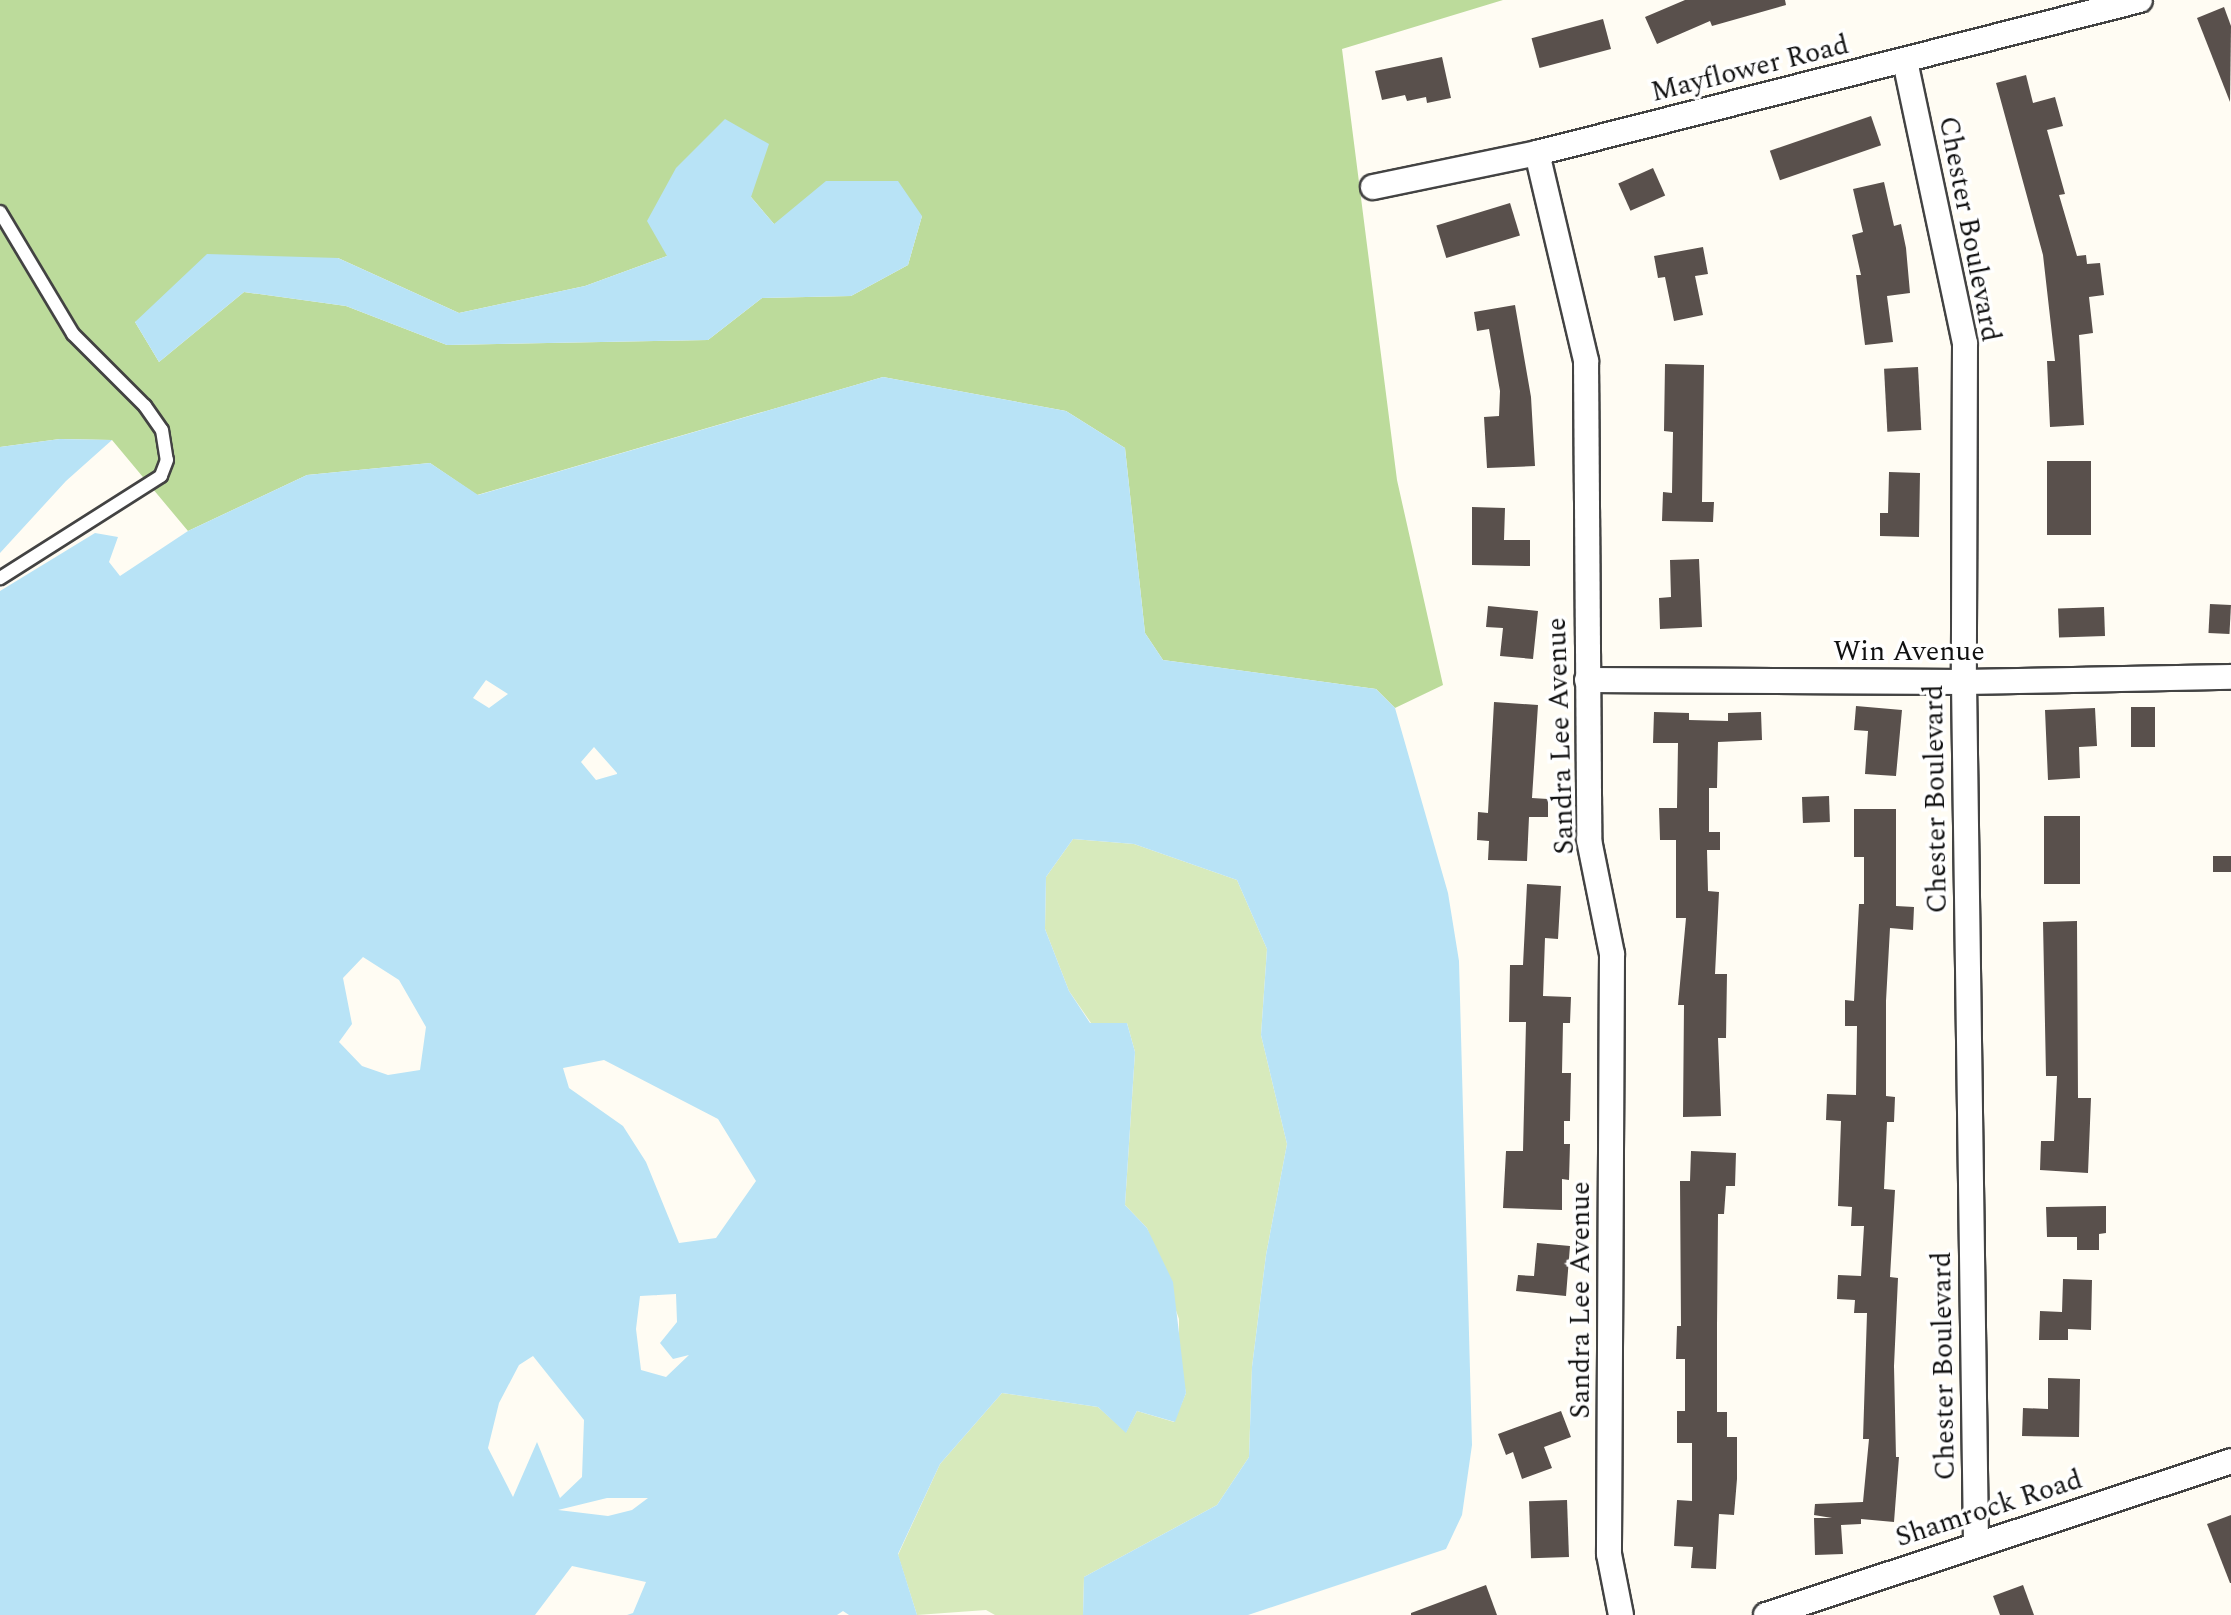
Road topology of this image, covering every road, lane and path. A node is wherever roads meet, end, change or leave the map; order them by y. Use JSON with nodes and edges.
{"nodes":[{"id":1,"x":2140,"y":0,"type":"edge"},
{"id":2,"x":1905,"y":61,"type":"junction"},
{"id":3,"x":1537,"y":153,"type":"junction"},
{"id":4,"x":1373,"y":187,"type":"dead end"},
{"id":5,"x":0,"y":212,"type":"edge"},
{"id":6,"x":0,"y":578,"type":"edge"},
{"id":7,"x":2231,"y":677,"type":"edge"},
{"id":8,"x":1587,"y":680,"type":"junction"},
{"id":9,"x":1964,"y":682,"type":"junction"},
{"id":10,"x":2231,"y":1461,"type":"edge"},
{"id":11,"x":1976,"y":1543,"type":"junction"},
{"id":12,"x":1621,"y":1615,"type":"edge"},
{"id":13,"x":1766,"y":1615,"type":"edge"}],
"edges":[{"from":1,"to":2,"type":"street","name":"Mayflower Road"},
{"from":2,"to":3,"type":"street","name":"Mayflower Road"},
{"from":2,"to":9,"type":"street","name":"Chester Boulevard"},
{"from":3,"to":4,"type":"street","name":"Mayflower Road"},
{"from":3,"to":8,"type":"street","name":"Sandra Lee Avenue"},
{"from":5,"to":6,"type":"lane"},
{"from":7,"to":9,"type":"street","name":"Win Avenue"},
{"from":8,"to":9,"type":"street","name":"Win Avenue"},
{"from":8,"to":12,"type":"street","name":"Sandra Lee Avenue"},
{"from":9,"to":11,"type":"street","name":"Chester Boulevard"},
{"from":10,"to":11,"type":"street","name":"Shamrock Road"},
{"from":11,"to":13,"type":"street","name":"Shamrock Road"}]}
